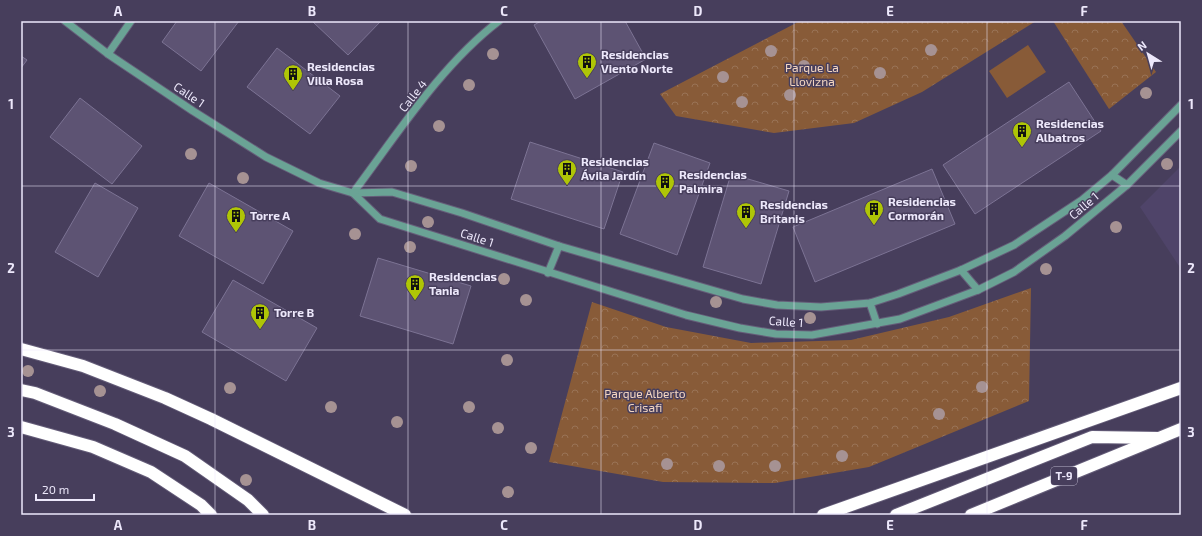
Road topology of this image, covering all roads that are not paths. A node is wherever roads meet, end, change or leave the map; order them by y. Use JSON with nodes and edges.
{"nodes":[{"id":1,"x":65,"y":21,"type":"edge"},
{"id":2,"x":131,"y":21,"type":"edge"},
{"id":3,"x":499,"y":21,"type":"edge"},
{"id":4,"x":108,"y":54,"type":"junction"},
{"id":5,"x":1181,"y":105,"type":"edge"},
{"id":6,"x":1181,"y":131,"type":"edge"},
{"id":7,"x":1112,"y":175,"type":"junction"},
{"id":8,"x":1127,"y":185,"type":"junction"},
{"id":9,"x":353,"y":194,"type":"junction"},
{"id":10,"x":559,"y":246,"type":"junction"},
{"id":11,"x":961,"y":270,"type":"junction"},
{"id":12,"x":548,"y":273,"type":"junction"},
{"id":13,"x":978,"y":290,"type":"junction"},
{"id":14,"x":870,"y":303,"type":"junction"},
{"id":15,"x":877,"y":324,"type":"junction"},
{"id":16,"x":21,"y":349,"type":"edge"},
{"id":17,"x":1181,"y":388,"type":"edge"},
{"id":18,"x":21,"y":390,"type":"edge"},
{"id":19,"x":21,"y":427,"type":"edge"},
{"id":20,"x":1181,"y":429,"type":"edge"},
{"id":21,"x":1158,"y":438,"type":"junction"},
{"id":22,"x":211,"y":515,"type":"edge"},
{"id":23,"x":263,"y":515,"type":"edge"},
{"id":24,"x":405,"y":515,"type":"edge"},
{"id":25,"x":823,"y":515,"type":"edge"},
{"id":26,"x":896,"y":515,"type":"edge"},
{"id":27,"x":971,"y":515,"type":"edge"}],
"edges":[{"from":1,"to":4,"type":"street","name":"Calle 1"},
{"from":2,"to":4,"type":"street"},
{"from":3,"to":9,"type":"street","name":"Calle 4"},
{"from":4,"to":9,"type":"street","name":"Calle 1"},
{"from":5,"to":7,"type":"street","name":"Calle 1"},
{"from":6,"to":8,"type":"street","name":"Calle 1"},
{"from":7,"to":8,"type":"street"},
{"from":7,"to":11,"type":"street","name":"Calle 1"},
{"from":8,"to":13,"type":"street","name":"Calle 1"},
{"from":9,"to":10,"type":"street","name":"Calle 1"},
{"from":9,"to":12,"type":"street","name":"Calle 1"},
{"from":10,"to":12,"type":"street"},
{"from":10,"to":14,"type":"street","name":"Calle 1"},
{"from":11,"to":13,"type":"street"},
{"from":11,"to":14,"type":"street","name":"Calle 1"},
{"from":12,"to":15,"type":"street","name":"Calle 1"},
{"from":13,"to":15,"type":"street","name":"Calle 1"},
{"from":14,"to":15,"type":"street"},
{"from":16,"to":24,"type":"highway"},
{"from":17,"to":25,"type":"highway"},
{"from":18,"to":23,"type":"highway"},
{"from":19,"to":22,"type":"highway"},
{"from":20,"to":21,"type":"highway","number":"T-9"},
{"from":21,"to":26,"type":"highway"},
{"from":21,"to":27,"type":"highway","number":"T-9"}]}
